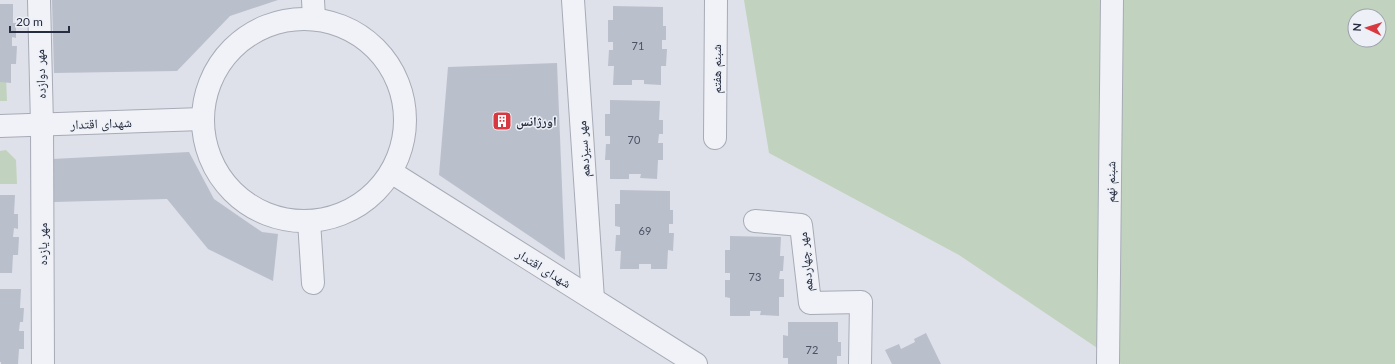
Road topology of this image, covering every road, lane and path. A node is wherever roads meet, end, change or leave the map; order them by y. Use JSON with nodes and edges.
{"nodes":[{"id":1,"x":38,"y":0,"type":"edge"},
{"id":2,"x":574,"y":0,"type":"edge"},
{"id":3,"x":716,"y":0,"type":"edge"},
{"id":4,"x":1112,"y":0,"type":"edge"},
{"id":5,"x":313,"y":9,"type":"edge"},
{"id":6,"x":202,"y":119,"type":"junction"},
{"id":7,"x":42,"y":125,"type":"junction"},
{"id":8,"x":0,"y":126,"type":"edge"},
{"id":9,"x":715,"y":138,"type":"dead end"},
{"id":10,"x":391,"y":172,"type":"junction"},
{"id":11,"x":309,"y":221,"type":"junction"},
{"id":12,"x":755,"y":221,"type":"dead end"},
{"id":13,"x":312,"y":283,"type":"dead end"},
{"id":14,"x":593,"y":299,"type":"junction"},
{"id":15,"x":43,"y":364,"type":"edge"},
{"id":16,"x":696,"y":364,"type":"edge"},
{"id":17,"x":860,"y":364,"type":"edge"},
{"id":18,"x":1108,"y":364,"type":"edge"}],
"edges":[{"from":1,"to":7,"type":"street","name":"مهر دوازده"},
{"from":2,"to":14,"type":"street","name":"مهر سیزدهم"},
{"from":3,"to":9,"type":"street","name":"شبنم هفتم"},
{"from":4,"to":18,"type":"street","name":"شبنم نهم"},
{"from":5,"to":6,"type":"street"},
{"from":5,"to":10,"type":"street"},
{"from":6,"to":7,"type":"street","name":"شهدای اقتدار"},
{"from":6,"to":11,"type":"street"},
{"from":7,"to":8,"type":"street","name":"شهدای اقتدار"},
{"from":7,"to":15,"type":"street","name":"مهر یازده"},
{"from":10,"to":11,"type":"street"},
{"from":10,"to":14,"type":"street","name":"شهدای اقتدار"},
{"from":11,"to":13,"type":"street"},
{"from":12,"to":17,"type":"street","name":"مهر چهاردهم"},
{"from":14,"to":16,"type":"street","name":"شهدای اقتدار"}]}
